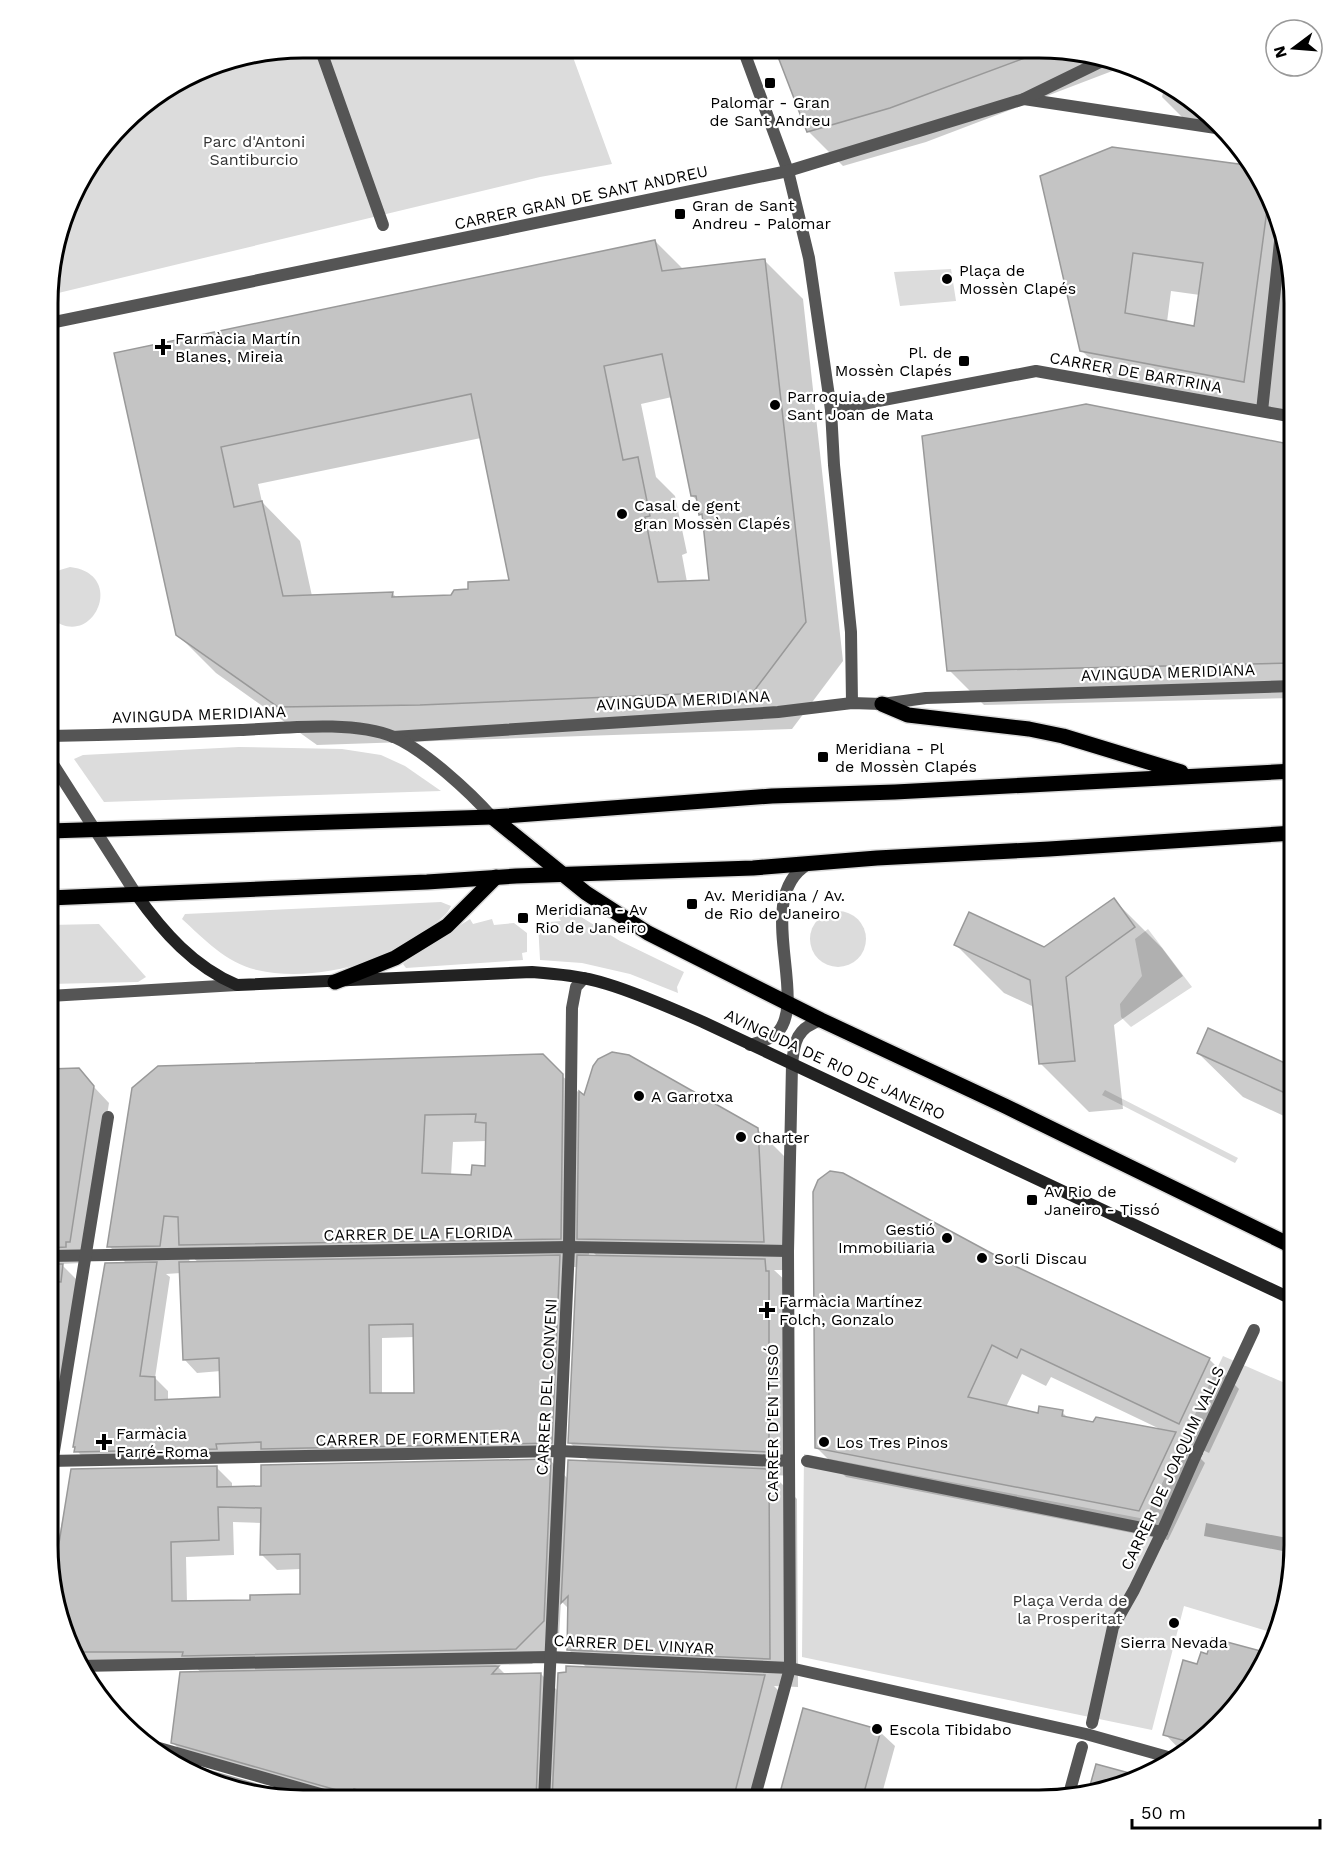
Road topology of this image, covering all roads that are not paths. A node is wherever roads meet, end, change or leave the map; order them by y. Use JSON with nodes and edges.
{"nodes":[{"id":1,"x":324,"y":58,"type":"edge"},
{"id":2,"x":746,"y":58,"type":"edge"},
{"id":3,"x":1084,"y":63,"type":"edge"},
{"id":4,"x":1024,"y":99,"type":"junction"},
{"id":5,"x":1209,"y":127,"type":"edge"},
{"id":6,"x":788,"y":171,"type":"junction"},
{"id":7,"x":383,"y":225,"type":"dead end"},
{"id":8,"x":1279,"y":255,"type":"edge"},
{"id":9,"x":58,"y":321,"type":"edge"},
{"id":10,"x":831,"y":410,"type":"junction"},
{"id":11,"x":1262,"y":411,"type":"junction"},
{"id":12,"x":1284,"y":415,"type":"edge"},
{"id":13,"x":1284,"y":686,"type":"edge"},
{"id":14,"x":852,"y":703,"type":"junction"},
{"id":15,"x":882,"y":704,"type":"junction"},
{"id":16,"x":58,"y":736,"type":"edge"},
{"id":17,"x":393,"y":737,"type":"junction"},
{"id":18,"x":1284,"y":771,"type":"edge"},
{"id":19,"x":58,"y":772,"type":"edge"},
{"id":20,"x":1192,"y":775,"type":"junction"},
{"id":21,"x":492,"y":817,"type":"junction"},
{"id":22,"x":95,"y":829,"type":"junction"},
{"id":23,"x":58,"y":831,"type":"edge"},
{"id":24,"x":1284,"y":834,"type":"edge"},
{"id":25,"x":808,"y":864,"type":"junction"},
{"id":26,"x":563,"y":875,"type":"junction"},
{"id":27,"x":496,"y":877,"type":"junction"},
{"id":28,"x":136,"y":894,"type":"junction"},
{"id":29,"x":58,"y":898,"type":"edge"},
{"id":30,"x":584,"y":978,"type":"junction"},
{"id":31,"x":335,"y":982,"type":"junction"},
{"id":32,"x":237,"y":985,"type":"junction"},
{"id":33,"x":58,"y":995,"type":"edge"},
{"id":34,"x":787,"y":1003,"type":"junction"},
{"id":35,"x":821,"y":1020,"type":"junction"},
{"id":36,"x":750,"y":1045,"type":"junction"},
{"id":37,"x":792,"y":1065,"type":"junction"},
{"id":38,"x":108,"y":1117,"type":"dead end"},
{"id":39,"x":1284,"y":1242,"type":"edge"},
{"id":40,"x":569,"y":1247,"type":"junction"},
{"id":41,"x":789,"y":1251,"type":"junction"},
{"id":42,"x":58,"y":1256,"type":"edge"},
{"id":43,"x":87,"y":1256,"type":"junction"},
{"id":44,"x":1284,"y":1295,"type":"edge"},
{"id":45,"x":1254,"y":1330,"type":"dead end"},
{"id":46,"x":58,"y":1421,"type":"edge"},
{"id":47,"x":560,"y":1451,"type":"junction"},
{"id":48,"x":788,"y":1460,"type":"junction"},
{"id":49,"x":58,"y":1461,"type":"edge"},
{"id":50,"x":807,"y":1461,"type":"dead end"},
{"id":51,"x":1162,"y":1532,"type":"junction"},
{"id":52,"x":549,"y":1657,"type":"junction"},
{"id":53,"x":90,"y":1666,"type":"edge"},
{"id":54,"x":790,"y":1668,"type":"junction"},
{"id":55,"x":1092,"y":1723,"type":"dead end"},
{"id":56,"x":1082,"y":1747,"type":"dead end"},
{"id":57,"x":171,"y":1751,"type":"edge"},
{"id":58,"x":1164,"y":1756,"type":"edge"},
{"id":59,"x":1072,"y":1788,"type":"edge"},
{"id":60,"x":306,"y":1790,"type":"edge"},
{"id":61,"x":544,"y":1790,"type":"edge"},
{"id":62,"x":757,"y":1790,"type":"edge"}],
"edges":[{"from":1,"to":7,"type":"street"},
{"from":2,"to":6,"type":"street"},
{"from":3,"to":4,"type":"street","name":"CARRER GRAN DE SANT ANDREU"},
{"from":4,"to":5,"type":"street"},
{"from":4,"to":6,"type":"street","name":"CARRER GRAN DE SANT ANDREU"},
{"from":6,"to":9,"type":"street","name":"CARRER GRAN DE SANT ANDREU"},
{"from":6,"to":10,"type":"street"},
{"from":8,"to":11,"type":"street"},
{"from":10,"to":11,"type":"street","name":"CARRER DE BARTRINA"},
{"from":10,"to":14,"type":"street"},
{"from":11,"to":12,"type":"street","name":"CARRER DE BARTRINA"},
{"from":13,"to":15,"type":"street","name":"AVINGUDA MERIDIANA"},
{"from":14,"to":15,"type":"street","name":"AVINGUDA MERIDIANA"},
{"from":14,"to":17,"type":"street","name":"AVINGUDA MERIDIANA"},
{"from":15,"to":20,"type":"main road"},
{"from":16,"to":17,"type":"street","name":"AVINGUDA MERIDIANA"},
{"from":17,"to":21,"type":"street"},
{"from":18,"to":20,"type":"main road"},
{"from":19,"to":22,"type":"street"},
{"from":20,"to":21,"type":"main road"},
{"from":21,"to":22,"type":"main road"},
{"from":21,"to":26,"type":"main road","name":"AVINGUDA DE RIO DE JANEIRO"},
{"from":22,"to":23,"type":"main road"},
{"from":22,"to":28,"type":"street"},
{"from":24,"to":25,"type":"main road"},
{"from":25,"to":26,"type":"main road"},
{"from":25,"to":34,"type":"street"},
{"from":26,"to":27,"type":"main road"},
{"from":26,"to":34,"type":"main road","name":"AVINGUDA DE RIO DE JANEIRO"},
{"from":27,"to":28,"type":"main road"},
{"from":27,"to":31,"type":"main road"},
{"from":28,"to":29,"type":"main road"},
{"from":28,"to":32,"type":"main road"},
{"from":30,"to":31,"type":"main road","name":"AVINGUDA DE RIO DE JANEIRO"},
{"from":30,"to":36,"type":"main road","name":"AVINGUDA DE RIO DE JANEIRO"},
{"from":30,"to":40,"type":"street","name":"CARRER DEL CONVENI"},
{"from":31,"to":32,"type":"main road","name":"AVINGUDA DE RIO DE JANEIRO"},
{"from":32,"to":33,"type":"street"},
{"from":34,"to":35,"type":"main road","name":"AVINGUDA DE RIO DE JANEIRO"},
{"from":34,"to":36,"type":"street"},
{"from":35,"to":37,"type":"street","name":"CARRER D'EN TISSÓ"},
{"from":35,"to":39,"type":"main road","name":"AVINGUDA DE RIO DE JANEIRO"},
{"from":36,"to":37,"type":"main road","name":"AVINGUDA DE RIO DE JANEIRO"},
{"from":37,"to":41,"type":"street","name":"CARRER D'EN TISSÓ"},
{"from":37,"to":44,"type":"main road","name":"AVINGUDA DE RIO DE JANEIRO"},
{"from":38,"to":43,"type":"street"},
{"from":40,"to":41,"type":"street","name":"CARRER DE LA FLORIDA"},
{"from":40,"to":43,"type":"street","name":"CARRER DE LA FLORIDA"},
{"from":40,"to":47,"type":"street","name":"CARRER DEL CONVENI"},
{"from":41,"to":48,"type":"street","name":"CARRER D'EN TISSÓ"},
{"from":42,"to":43,"type":"street","name":"CARRER DE LA FLORIDA"},
{"from":43,"to":46,"type":"street"},
{"from":45,"to":51,"type":"street","name":"CARRER DE JOAQUIM VALLS"},
{"from":47,"to":48,"type":"street","name":"CARRER DE FORMENTERA"},
{"from":47,"to":49,"type":"street","name":"CARRER DE FORMENTERA"},
{"from":47,"to":52,"type":"street","name":"CARRER DEL CONVENI"},
{"from":48,"to":54,"type":"street","name":"CARRER D'EN TISSÓ"},
{"from":50,"to":51,"type":"street"},
{"from":51,"to":55,"type":"street","name":"CARRER DE JOAQUIM VALLS"},
{"from":52,"to":53,"type":"street","name":"CARRER DEL VINYAR"},
{"from":52,"to":54,"type":"street","name":"CARRER DEL VINYAR"},
{"from":52,"to":61,"type":"street","name":"CARRER DEL CONVENI"},
{"from":54,"to":58,"type":"street","name":"CARRER DEL VINYAR"},
{"from":54,"to":62,"type":"street","name":"CARRER D'EN TISSÓ"},
{"from":56,"to":59,"type":"street"},
{"from":57,"to":60,"type":"street"}]}
